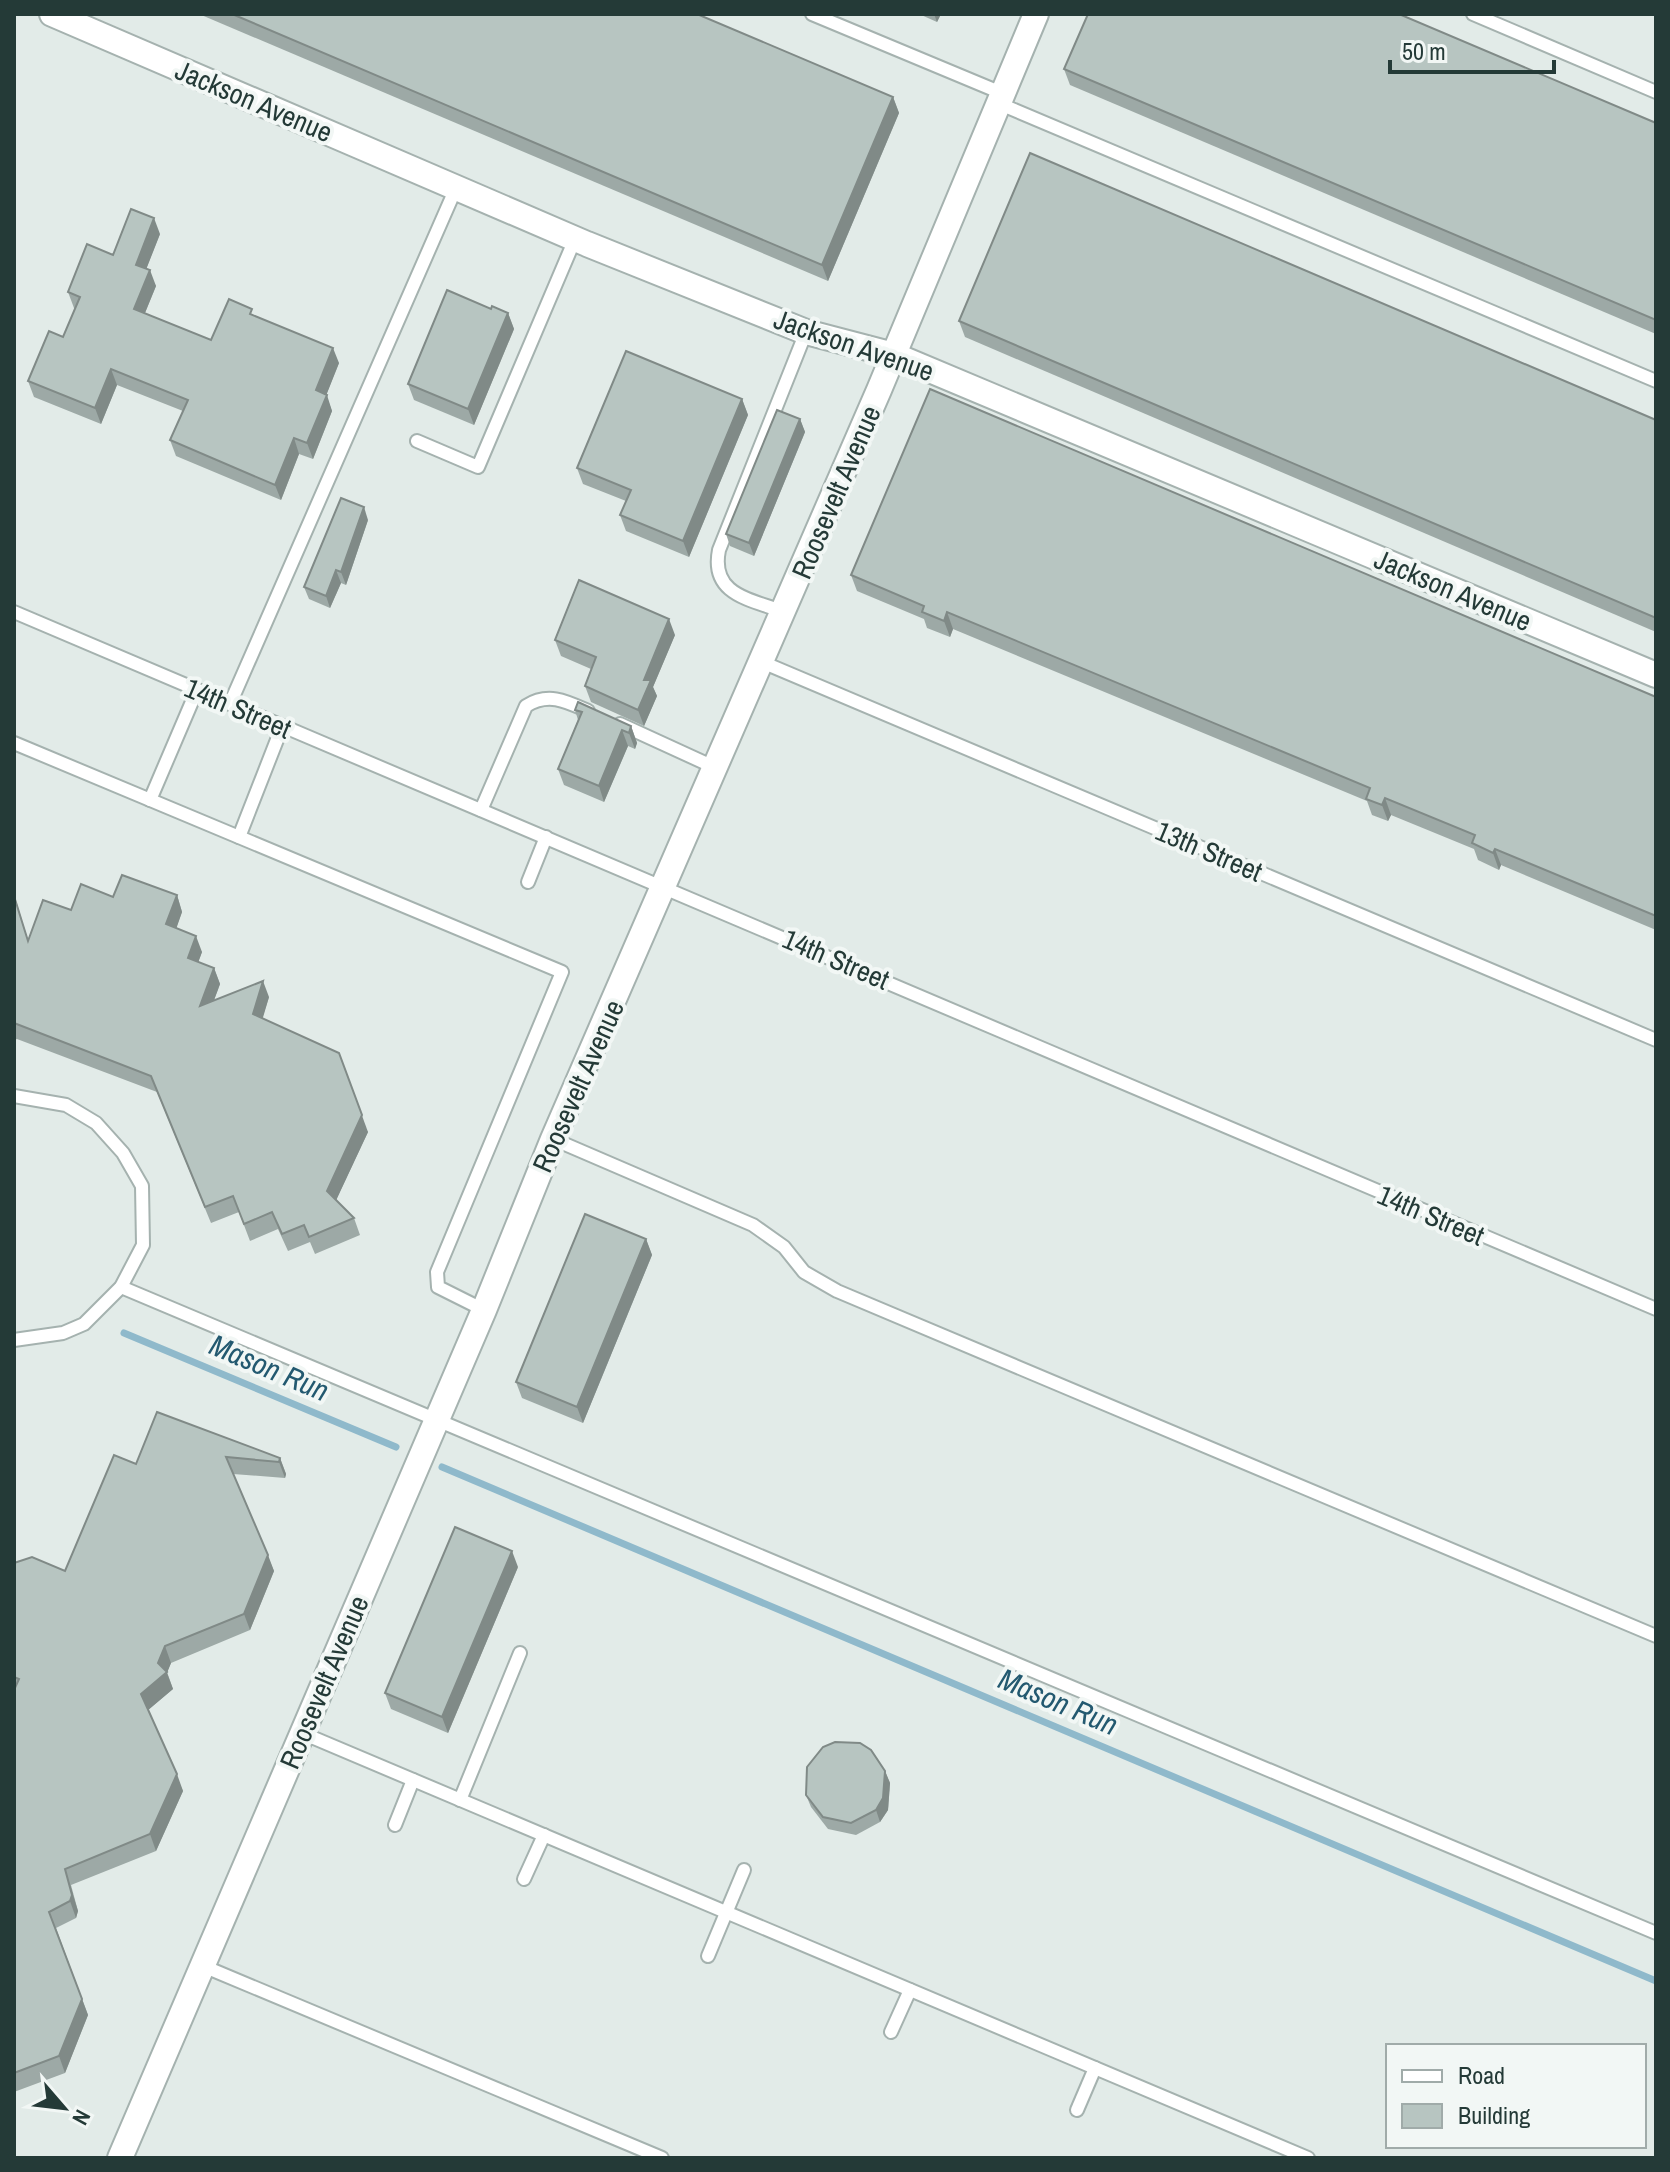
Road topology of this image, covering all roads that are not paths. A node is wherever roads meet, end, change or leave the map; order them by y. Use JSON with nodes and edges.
{"nodes":[{"id":1,"x":52,"y":14,"type":"edge"},
{"id":2,"x":812,"y":14,"type":"edge"},
{"id":3,"x":1036,"y":14,"type":"edge"},
{"id":4,"x":1473,"y":14,"type":"edge"},
{"id":5,"x":1656,"y":92,"type":"edge"},
{"id":6,"x":1002,"y":99,"type":"junction"},
{"id":7,"x":456,"y":188,"type":"junction"},
{"id":8,"x":575,"y":239,"type":"junction"},
{"id":9,"x":806,"y":332,"type":"junction"},
{"id":10,"x":894,"y":355,"type":"junction"},
{"id":11,"x":1656,"y":381,"type":"edge"},
{"id":12,"x":417,"y":441,"type":"dead end"},
{"id":13,"x":14,"y":612,"type":"edge"},
{"id":14,"x":784,"y":612,"type":"junction"},
{"id":15,"x":762,"y":662,"type":"junction"},
{"id":16,"x":1656,"y":675,"type":"edge"},
{"id":17,"x":197,"y":690,"type":"junction"},
{"id":18,"x":230,"y":704,"type":"junction"},
{"id":19,"x":282,"y":727,"type":"junction"},
{"id":20,"x":14,"y":743,"type":"edge"},
{"id":21,"x":717,"y":768,"type":"junction"},
{"id":22,"x":150,"y":800,"type":"junction"},
{"id":23,"x":481,"y":810,"type":"junction"},
{"id":24,"x":239,"y":837,"type":"junction"},
{"id":25,"x":546,"y":837,"type":"junction"},
{"id":26,"x":528,"y":882,"type":"dead end"},
{"id":27,"x":666,"y":888,"type":"junction"},
{"id":28,"x":1656,"y":1040,"type":"edge"},
{"id":29,"x":14,"y":1096,"type":"edge"},
{"id":30,"x":553,"y":1139,"type":"junction"},
{"id":31,"x":121,"y":1287,"type":"junction"},
{"id":32,"x":1656,"y":1309,"type":"edge"},
{"id":33,"x":484,"y":1310,"type":"junction"},
{"id":34,"x":14,"y":1340,"type":"edge"},
{"id":35,"x":435,"y":1418,"type":"junction"},
{"id":36,"x":1656,"y":1636,"type":"edge"},
{"id":37,"x":520,"y":1653,"type":"dead end"},
{"id":38,"x":302,"y":1733,"type":"junction"},
{"id":39,"x":413,"y":1780,"type":"junction"},
{"id":40,"x":460,"y":1800,"type":"junction"},
{"id":41,"x":395,"y":1825,"type":"dead end"},
{"id":42,"x":544,"y":1835,"type":"junction"},
{"id":43,"x":744,"y":1870,"type":"dead end"},
{"id":44,"x":524,"y":1879,"type":"dead end"},
{"id":45,"x":726,"y":1912,"type":"junction"},
{"id":46,"x":1656,"y":1933,"type":"edge"},
{"id":47,"x":708,"y":1956,"type":"dead end"},
{"id":48,"x":203,"y":1966,"type":"junction"},
{"id":49,"x":910,"y":1990,"type":"junction"},
{"id":50,"x":891,"y":2032,"type":"dead end"},
{"id":51,"x":1095,"y":2068,"type":"junction"},
{"id":52,"x":1077,"y":2110,"type":"dead end"},
{"id":53,"x":1278,"y":2152,"type":"edge"},
{"id":54,"x":120,"y":2158,"type":"edge"},
{"id":55,"x":662,"y":2158,"type":"edge"},
{"id":56,"x":1308,"y":2158,"type":"edge"}],
"edges":[{"from":1,"to":7,"type":"street","name":"Jackson Avenue"},
{"from":2,"to":6,"type":"lane"},
{"from":3,"to":6,"type":"street","name":"Roosevelt Avenue"},
{"from":4,"to":5,"type":"lane"},
{"from":6,"to":10,"type":"street","name":"Roosevelt Avenue"},
{"from":6,"to":11,"type":"lane"},
{"from":7,"to":8,"type":"street","name":"Jackson Avenue"},
{"from":7,"to":18,"type":"lane"},
{"from":8,"to":9,"type":"street","name":"Jackson Avenue"},
{"from":8,"to":12,"type":"lane"},
{"from":9,"to":10,"type":"street","name":"Jackson Avenue"},
{"from":9,"to":14,"type":"lane"},
{"from":10,"to":14,"type":"street","name":"Roosevelt Avenue"},
{"from":10,"to":16,"type":"street","name":"Jackson Avenue"},
{"from":13,"to":17,"type":"lane","name":"14th Street"},
{"from":14,"to":15,"type":"street","name":"Roosevelt Avenue"},
{"from":15,"to":21,"type":"street","name":"Roosevelt Avenue"},
{"from":15,"to":28,"type":"lane","name":"13th Street"},
{"from":17,"to":18,"type":"lane","name":"14th Street"},
{"from":17,"to":22,"type":"lane"},
{"from":18,"to":19,"type":"lane","name":"14th Street"},
{"from":19,"to":23,"type":"lane","name":"14th Street"},
{"from":19,"to":24,"type":"lane"},
{"from":20,"to":22,"type":"lane"},
{"from":21,"to":23,"type":"lane"},
{"from":21,"to":27,"type":"street","name":"Roosevelt Avenue"},
{"from":22,"to":24,"type":"lane"},
{"from":23,"to":25,"type":"lane","name":"14th Street"},
{"from":24,"to":33,"type":"lane"},
{"from":25,"to":26,"type":"lane"},
{"from":25,"to":27,"type":"lane","name":"14th Street"},
{"from":27,"to":30,"type":"street","name":"Roosevelt Avenue"},
{"from":27,"to":32,"type":"lane","name":"14th Street"},
{"from":29,"to":31,"type":"lane"},
{"from":30,"to":33,"type":"street","name":"Roosevelt Avenue"},
{"from":30,"to":36,"type":"lane"},
{"from":31,"to":34,"type":"lane"},
{"from":31,"to":35,"type":"lane"},
{"from":33,"to":35,"type":"street","name":"Roosevelt Avenue"},
{"from":35,"to":38,"type":"street","name":"Roosevelt Avenue"},
{"from":35,"to":46,"type":"lane"},
{"from":37,"to":40,"type":"lane"},
{"from":38,"to":39,"type":"lane"},
{"from":38,"to":48,"type":"street","name":"Roosevelt Avenue"},
{"from":39,"to":40,"type":"lane"},
{"from":39,"to":41,"type":"lane"},
{"from":40,"to":42,"type":"lane"},
{"from":42,"to":44,"type":"lane"},
{"from":42,"to":45,"type":"lane"},
{"from":43,"to":45,"type":"lane"},
{"from":45,"to":47,"type":"lane"},
{"from":45,"to":49,"type":"lane"},
{"from":48,"to":54,"type":"street","name":"Roosevelt Avenue"},
{"from":48,"to":55,"type":"lane"},
{"from":49,"to":50,"type":"lane"},
{"from":49,"to":51,"type":"lane"},
{"from":51,"to":52,"type":"lane"},
{"from":51,"to":53,"type":"lane"},
{"from":53,"to":56,"type":"lane"}]}
